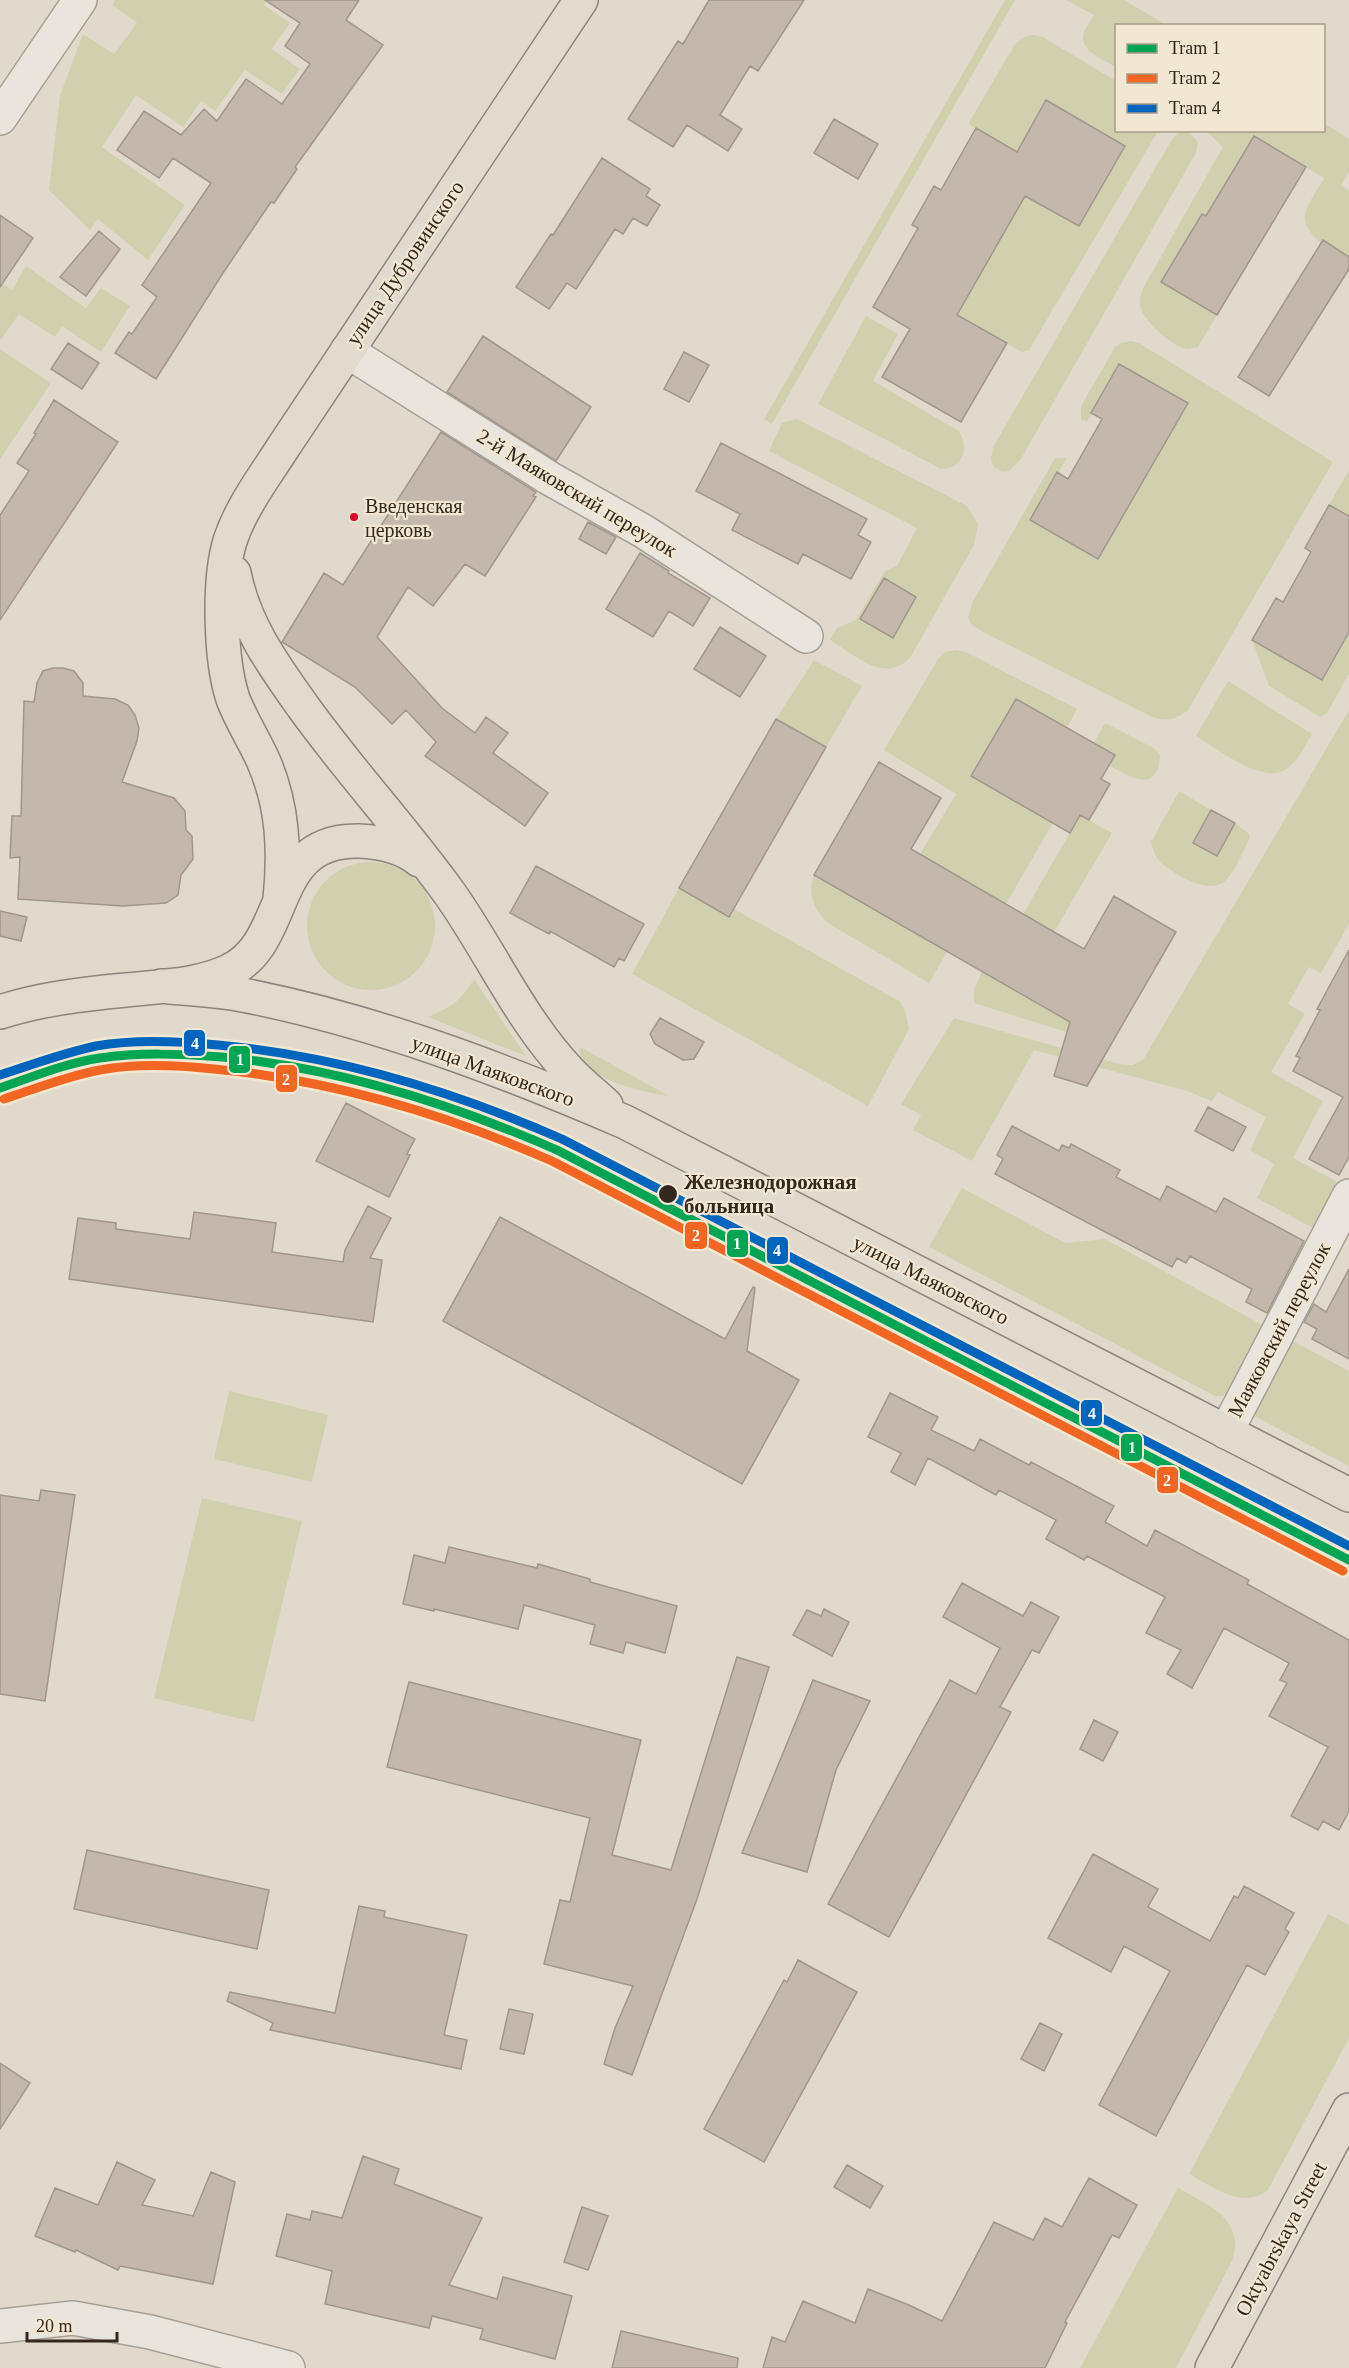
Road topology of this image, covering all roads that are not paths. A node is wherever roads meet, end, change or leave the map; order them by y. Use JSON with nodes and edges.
{"nodes":[{"id":1,"x":80,"y":0,"type":"edge"},
{"id":2,"x":580,"y":0,"type":"edge"},
{"id":3,"x":0,"y":118,"type":"edge"},
{"id":4,"x":347,"y":351,"type":"junction"},
{"id":5,"x":235,"y":529,"type":"junction"},
{"id":6,"x":806,"y":636,"type":"dead end"},
{"id":7,"x":430,"y":869,"type":"junction"},
{"id":8,"x":280,"y":899,"type":"junction"},
{"id":9,"x":161,"y":986,"type":"junction"},
{"id":10,"x":6,"y":1004,"type":"edge"},
{"id":11,"x":625,"y":1122,"type":"junction"},
{"id":12,"x":1349,"y":1196,"type":"edge"},
{"id":13,"x":1226,"y":1432,"type":"junction"},
{"id":14,"x":1349,"y":1495,"type":"edge"},
{"id":15,"x":1349,"y":2110,"type":"edge"},
{"id":16,"x":0,"y":2326,"type":"edge"},
{"id":17,"x":288,"y":2368,"type":"edge"},
{"id":18,"x":1212,"y":2368,"type":"edge"}],
"edges":[{"from":1,"to":3,"type":"street"},
{"from":2,"to":4,"type":"main road","name":"улица Дубровинского"},
{"from":4,"to":5,"type":"main road","name":"улица Дубровинского"},
{"from":4,"to":6,"type":"street","name":"2-й Маяковский переулок"},
{"from":5,"to":7,"type":"main road"},
{"from":5,"to":8,"type":"main road"},
{"from":7,"to":8,"type":"main road"},
{"from":7,"to":11,"type":"main road"},
{"from":8,"to":9,"type":"main road"},
{"from":9,"to":10,"type":"main road"},
{"from":9,"to":11,"type":"main road","name":"улица Маяковского"},
{"from":11,"to":13,"type":"main road","name":"улица Маяковского"},
{"from":12,"to":13,"type":"street","name":"Маяковский переулок"},
{"from":13,"to":14,"type":"main road","name":"улица Маяковского"},
{"from":15,"to":18,"type":"main road","name":"Oktyabrskaya Street"},
{"from":16,"to":17,"type":"street"}]}
